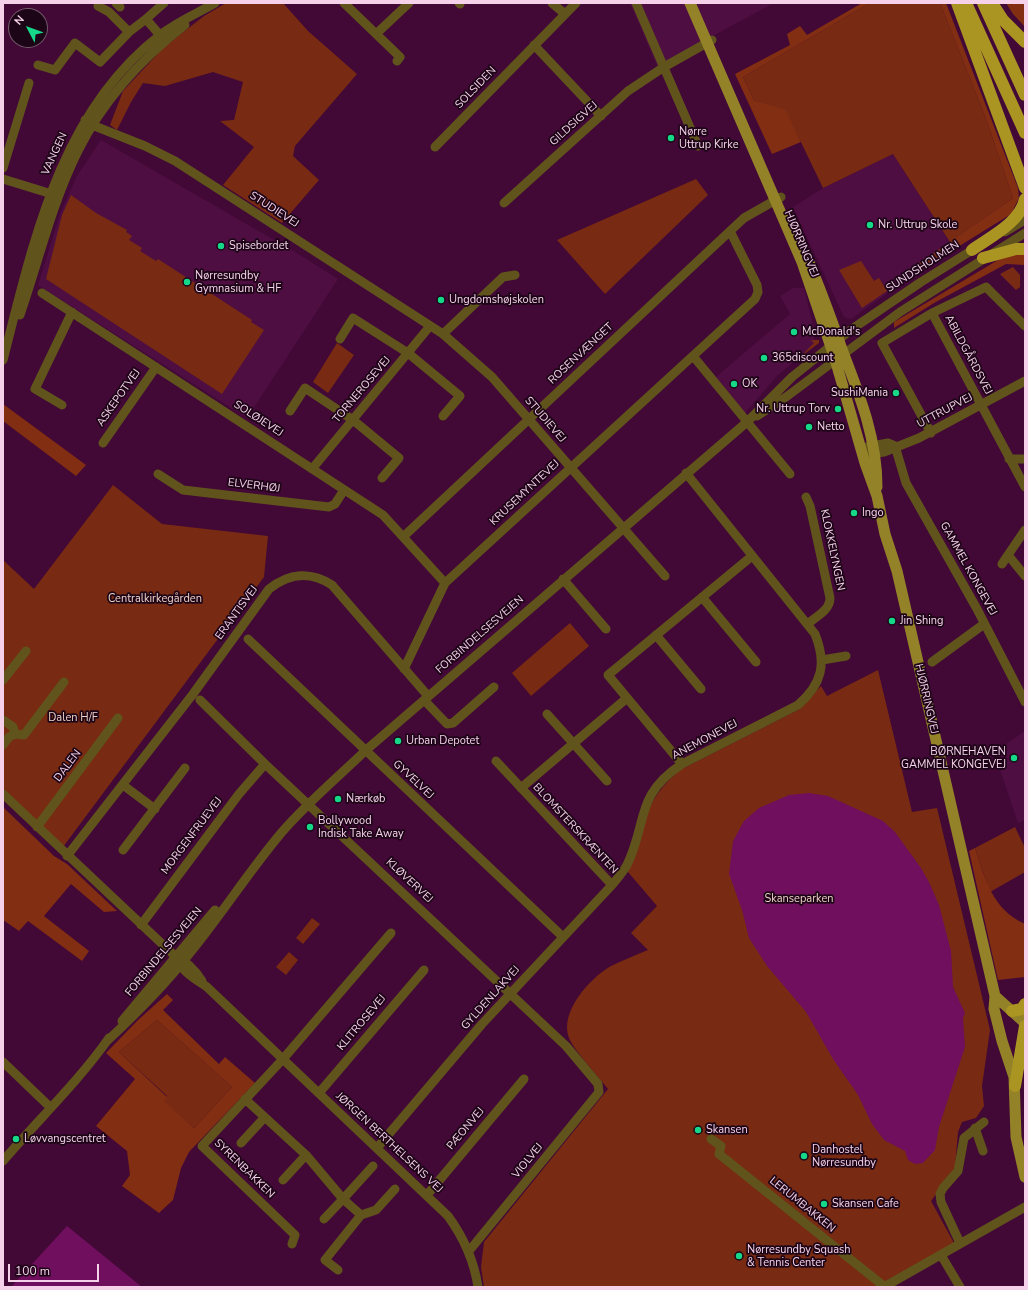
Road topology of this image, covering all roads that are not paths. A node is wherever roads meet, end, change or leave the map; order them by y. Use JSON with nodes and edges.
{"nodes":[{"id":1,"x":164,"y":3,"type":"edge"},
{"id":2,"x":344,"y":3,"type":"edge"},
{"id":3,"x":409,"y":3,"type":"edge"},
{"id":4,"x":552,"y":3,"type":"edge"},
{"id":5,"x":576,"y":3,"type":"edge"},
{"id":6,"x":636,"y":3,"type":"edge"},
{"id":7,"x":691,"y":3,"type":"edge"},
{"id":8,"x":957,"y":3,"type":"edge"},
{"id":9,"x":966,"y":3,"type":"edge"},
{"id":10,"x":983,"y":3,"type":"edge"},
{"id":11,"x":992,"y":3,"type":"edge"},
{"id":12,"x":96,"y":4,"type":"edge"},
{"id":13,"x":211,"y":5,"type":"edge"},
{"id":14,"x":565,"y":14,"type":"junction"},
{"id":15,"x":146,"y":19,"type":"junction"},
{"id":16,"x":129,"y":32,"type":"junction"},
{"id":17,"x":376,"y":34,"type":"junction"},
{"id":18,"x":162,"y":38,"type":"junction"},
{"id":19,"x":709,"y":41,"type":"junction"},
{"id":20,"x":1025,"y":42,"type":"edge"},
{"id":21,"x":534,"y":45,"type":"junction"},
{"id":22,"x":397,"y":61,"type":"dead end"},
{"id":23,"x":38,"y":65,"type":"dead end"},
{"id":24,"x":664,"y":67,"type":"junction"},
{"id":25,"x":29,"y":83,"type":"dead end"},
{"id":26,"x":1025,"y":95,"type":"edge"},
{"id":27,"x":601,"y":116,"type":"junction"},
{"id":28,"x":89,"y":123,"type":"junction"},
{"id":29,"x":1025,"y":132,"type":"edge"},
{"id":30,"x":698,"y":146,"type":"dead end"},
{"id":31,"x":435,"y":147,"type":"dead end"},
{"id":32,"x":3,"y":168,"type":"edge"},
{"id":33,"x":3,"y":179,"type":"edge"},
{"id":34,"x":1025,"y":188,"type":"edge"},
{"id":35,"x":54,"y":195,"type":"junction"},
{"id":36,"x":778,"y":198,"type":"junction"},
{"id":37,"x":1025,"y":199,"type":"edge"},
{"id":38,"x":504,"y":203,"type":"dead end"},
{"id":39,"x":1025,"y":220,"type":"edge"},
{"id":40,"x":730,"y":231,"type":"junction"},
{"id":41,"x":1025,"y":233,"type":"edge"},
{"id":42,"x":1025,"y":249,"type":"edge"},
{"id":43,"x":972,"y":250,"type":"junction"},
{"id":44,"x":983,"y":258,"type":"junction"},
{"id":45,"x":515,"y":275,"type":"dead end"},
{"id":46,"x":42,"y":293,"type":"dead end"},
{"id":47,"x":72,"y":312,"type":"junction"},
{"id":48,"x":932,"y":313,"type":"junction"},
{"id":49,"x":430,"y":326,"type":"junction"},
{"id":50,"x":1025,"y":326,"type":"edge"},
{"id":51,"x":443,"y":334,"type":"junction"},
{"id":52,"x":340,"y":339,"type":"dead end"},
{"id":53,"x":837,"y":349,"type":"junction"},
{"id":54,"x":408,"y":353,"type":"junction"},
{"id":55,"x":693,"y":356,"type":"junction"},
{"id":56,"x":3,"y":361,"type":"edge"},
{"id":57,"x":156,"y":367,"type":"junction"},
{"id":58,"x":1025,"y":381,"type":"edge"},
{"id":59,"x":773,"y":394,"type":"junction"},
{"id":60,"x":783,"y":400,"type":"junction"},
{"id":61,"x":62,"y":405,"type":"dead end"},
{"id":62,"x":980,"y":405,"type":"junction"},
{"id":63,"x":290,"y":411,"type":"dead end"},
{"id":64,"x":443,"y":416,"type":"dead end"},
{"id":65,"x":529,"y":419,"type":"junction"},
{"id":66,"x":353,"y":420,"type":"junction"},
{"id":67,"x":747,"y":422,"type":"junction"},
{"id":68,"x":931,"y":432,"type":"junction"},
{"id":69,"x":103,"y":443,"type":"dead end"},
{"id":70,"x":895,"y":446,"type":"junction"},
{"id":71,"x":875,"y":450,"type":"junction"},
{"id":72,"x":862,"y":452,"type":"junction"},
{"id":73,"x":1009,"y":459,"type":"junction"},
{"id":74,"x":1025,"y":459,"type":"edge"},
{"id":75,"x":571,"y":467,"type":"junction"},
{"id":76,"x":312,"y":469,"type":"junction"},
{"id":77,"x":158,"y":474,"type":"dead end"},
{"id":78,"x":686,"y":474,"type":"junction"},
{"id":79,"x":790,"y":474,"type":"dead end"},
{"id":80,"x":382,"y":478,"type":"dead end"},
{"id":81,"x":1025,"y":487,"type":"edge"},
{"id":82,"x":344,"y":490,"type":"junction"},
{"id":83,"x":806,"y":496,"type":"dead end"},
{"id":84,"x":877,"y":496,"type":"junction"},
{"id":85,"x":624,"y":527,"type":"junction"},
{"id":86,"x":1025,"y":530,"type":"edge"},
{"id":87,"x":403,"y":537,"type":"junction"},
{"id":88,"x":1008,"y":555,"type":"junction"},
{"id":89,"x":752,"y":556,"type":"junction"},
{"id":90,"x":1002,"y":564,"type":"dead end"},
{"id":91,"x":665,"y":576,"type":"dead end"},
{"id":92,"x":1025,"y":576,"type":"edge"},
{"id":93,"x":563,"y":580,"type":"junction"},
{"id":94,"x":445,"y":583,"type":"junction"},
{"id":95,"x":702,"y":597,"type":"junction"},
{"id":96,"x":808,"y":623,"type":"junction"},
{"id":97,"x":984,"y":624,"type":"junction"},
{"id":98,"x":606,"y":629,"type":"dead end"},
{"id":99,"x":656,"y":635,"type":"junction"},
{"id":100,"x":248,"y":639,"type":"dead end"},
{"id":101,"x":26,"y":651,"type":"dead end"},
{"id":102,"x":846,"y":656,"type":"dead end"},
{"id":103,"x":822,"y":660,"type":"junction"},
{"id":104,"x":756,"y":662,"type":"dead end"},
{"id":105,"x":932,"y":662,"type":"dead end"},
{"id":106,"x":404,"y":669,"type":"junction"},
{"id":107,"x":3,"y":680,"type":"edge"},
{"id":108,"x":64,"y":682,"type":"dead end"},
{"id":109,"x":494,"y":687,"type":"dead end"},
{"id":110,"x":701,"y":689,"type":"dead end"},
{"id":111,"x":426,"y":698,"type":"junction"},
{"id":112,"x":627,"y":698,"type":"junction"},
{"id":113,"x":200,"y":700,"type":"dead end"},
{"id":114,"x":1025,"y":702,"type":"edge"},
{"id":115,"x":547,"y":714,"type":"dead end"},
{"id":116,"x":118,"y":718,"type":"dead end"},
{"id":117,"x":3,"y":720,"type":"edge"},
{"id":118,"x":15,"y":734,"type":"junction"},
{"id":119,"x":574,"y":743,"type":"junction"},
{"id":120,"x":3,"y":745,"type":"edge"},
{"id":121,"x":364,"y":751,"type":"junction"},
{"id":122,"x":496,"y":761,"type":"dead end"},
{"id":123,"x":265,"y":764,"type":"junction"},
{"id":124,"x":682,"y":764,"type":"junction"},
{"id":125,"x":185,"y":768,"type":"dead end"},
{"id":126,"x":607,"y":781,"type":"dead end"},
{"id":127,"x":123,"y":785,"type":"junction"},
{"id":128,"x":521,"y":788,"type":"junction"},
{"id":129,"x":3,"y":794,"type":"edge"},
{"id":130,"x":309,"y":804,"type":"junction"},
{"id":131,"x":154,"y":808,"type":"junction"},
{"id":132,"x":37,"y":827,"type":"junction"},
{"id":133,"x":123,"y":850,"type":"dead end"},
{"id":134,"x":67,"y":856,"type":"junction"},
{"id":135,"x":626,"y":866,"type":"joint"},
{"id":136,"x":612,"y":885,"type":"junction"},
{"id":137,"x":141,"y":925,"type":"junction"},
{"id":138,"x":391,"y":933,"type":"dead end"},
{"id":139,"x":563,"y":937,"type":"junction"},
{"id":140,"x":180,"y":961,"type":"junction"},
{"id":141,"x":424,"y":970,"type":"dead end"},
{"id":142,"x":511,"y":993,"type":"junction"},
{"id":143,"x":995,"y":996,"type":"junction"},
{"id":144,"x":1025,"y":1004,"type":"edge"},
{"id":145,"x":1012,"y":1011,"type":"junction"},
{"id":146,"x":1025,"y":1023,"type":"edge"},
{"id":147,"x":1025,"y":1026,"type":"edge"},
{"id":148,"x":283,"y":1059,"type":"junction"},
{"id":149,"x":3,"y":1062,"type":"edge"},
{"id":150,"x":524,"y":1079,"type":"dead end"},
{"id":151,"x":598,"y":1084,"type":"joint"},
{"id":152,"x":1015,"y":1086,"type":"junction"},
{"id":153,"x":319,"y":1093,"type":"junction"},
{"id":154,"x":245,"y":1099,"type":"junction"},
{"id":155,"x":51,"y":1108,"type":"junction"},
{"id":156,"x":264,"y":1118,"type":"junction"},
{"id":157,"x":984,"y":1122,"type":"dead end"},
{"id":158,"x":975,"y":1128,"type":"junction"},
{"id":159,"x":711,"y":1138,"type":"dead end"},
{"id":160,"x":241,"y":1143,"type":"dead end"},
{"id":161,"x":377,"y":1148,"type":"junction"},
{"id":162,"x":983,"y":1151,"type":"dead end"},
{"id":163,"x":306,"y":1155,"type":"junction"},
{"id":164,"x":3,"y":1161,"type":"edge"},
{"id":165,"x":373,"y":1166,"type":"dead end"},
{"id":166,"x":3,"y":1169,"type":"edge"},
{"id":167,"x":1025,"y":1177,"type":"edge"},
{"id":168,"x":282,"y":1180,"type":"dead end"},
{"id":169,"x":395,"y":1189,"type":"dead end"},
{"id":170,"x":426,"y":1195,"type":"junction"},
{"id":171,"x":343,"y":1199,"type":"junction"},
{"id":172,"x":1025,"y":1206,"type":"edge"},
{"id":173,"x":361,"y":1215,"type":"junction"},
{"id":174,"x":324,"y":1219,"type":"dead end"},
{"id":175,"x":960,"y":1242,"type":"junction"},
{"id":176,"x":292,"y":1244,"type":"dead end"},
{"id":177,"x":469,"y":1252,"type":"junction"},
{"id":178,"x":941,"y":1255,"type":"junction"},
{"id":179,"x":338,"y":1270,"type":"dead end"},
{"id":180,"x":478,"y":1287,"type":"edge"},
{"id":181,"x":884,"y":1287,"type":"edge"},
{"id":182,"x":960,"y":1287,"type":"edge"}],
"edges":[{"from":1,"to":15,"type":"street"},
{"from":2,"to":17,"type":"street"},
{"from":3,"to":17,"type":"street"},
{"from":4,"to":14,"type":"street"},
{"from":5,"to":14,"type":"street","name":"SOLSIDEN"},
{"from":6,"to":24,"type":"street"},
{"from":7,"to":19,"type":"main road","name":"HJØRRINGVEJ"},
{"from":8,"to":34,"type":"highway"},
{"from":9,"to":29,"type":"highway"},
{"from":10,"to":26,"type":"highway"},
{"from":11,"to":20,"type":"highway"},
{"from":12,"to":16,"type":"street"},
{"from":13,"to":18,"type":"street","name":"VANGEN"},
{"from":14,"to":21,"type":"street","name":"SOLSIDEN"},
{"from":15,"to":16,"type":"street"},
{"from":15,"to":18,"type":"street"},
{"from":16,"to":23,"type":"street"},
{"from":17,"to":22,"type":"street"},
{"from":18,"to":28,"type":"street","name":"VANGEN"},
{"from":19,"to":24,"type":"street","name":"GILDSIGVEJ"},
{"from":19,"to":36,"type":"main road","name":"HJØRRINGVEJ"},
{"from":21,"to":27,"type":"street"},
{"from":21,"to":31,"type":"street","name":"SOLSIDEN"},
{"from":24,"to":27,"type":"street","name":"GILDSIGVEJ"},
{"from":24,"to":30,"type":"street"},
{"from":25,"to":32,"type":"street"},
{"from":27,"to":38,"type":"street","name":"GILDSIGVEJ"},
{"from":28,"to":35,"type":"street","name":"VANGEN"},
{"from":28,"to":49,"type":"street","name":"STUDIEVEJ"},
{"from":33,"to":35,"type":"street"},
{"from":35,"to":56,"type":"street","name":"VANGEN"},
{"from":36,"to":40,"type":"street","name":"ROSENVÆNGET"},
{"from":36,"to":53,"type":"main road","name":"HJØRRINGVEJ"},
{"from":37,"to":43,"type":"highway"},
{"from":39,"to":43,"type":"street","name":"SUNDSHOLMEN"},
{"from":40,"to":55,"type":"street","name":"KRUSEMYNTEVEJ"},
{"from":40,"to":65,"type":"street","name":"ROSENVÆNGET"},
{"from":41,"to":44,"type":"street"},
{"from":42,"to":44,"type":"highway"},
{"from":43,"to":53,"type":"street","name":"SUNDSHOLMEN"},
{"from":44,"to":53,"type":"street"},
{"from":45,"to":51,"type":"street"},
{"from":46,"to":47,"type":"street","name":"SOLØJEVEJ"},
{"from":47,"to":57,"type":"street","name":"SOLØJEVEJ"},
{"from":47,"to":61,"type":"street"},
{"from":48,"to":50,"type":"street"},
{"from":48,"to":62,"type":"street","name":"ABILDGÅRDSVEJ"},
{"from":48,"to":68,"type":"street","name":"ABILDGÅRDSVEJ"},
{"from":49,"to":51,"type":"street","name":"STUDIEVEJ"},
{"from":49,"to":54,"type":"street","name":"TORNEROSEVEJ"},
{"from":51,"to":65,"type":"street","name":"STUDIEVEJ"},
{"from":52,"to":54,"type":"street"},
{"from":53,"to":59,"type":"street","name":"FORBINDELSESVEJEN"},
{"from":53,"to":60,"type":"street","name":"FORBINDELSESVEJEN"},
{"from":53,"to":71,"type":"main road","name":"HJØRRINGVEJ"},
{"from":53,"to":72,"type":"main road","name":"HJØRRINGVEJ"},
{"from":54,"to":64,"type":"street"},
{"from":54,"to":66,"type":"street","name":"TORNEROSEVEJ"},
{"from":55,"to":67,"type":"street"},
{"from":55,"to":75,"type":"street","name":"KRUSEMYNTEVEJ"},
{"from":57,"to":69,"type":"street","name":"ASKEPOTVEJ"},
{"from":57,"to":76,"type":"street","name":"SOLØJEVEJ"},
{"from":58,"to":62,"type":"street","name":"UTTRUPVEJ"},
{"from":59,"to":60,"type":"street"},
{"from":59,"to":67,"type":"street","name":"FORBINDELSESVEJEN"},
{"from":60,"to":67,"type":"street","name":"FORBINDELSESVEJEN"},
{"from":62,"to":68,"type":"street","name":"UTTRUPVEJ"},
{"from":62,"to":73,"type":"street","name":"ABILDGÅRDSVEJ"},
{"from":63,"to":66,"type":"street"},
{"from":65,"to":75,"type":"street","name":"STUDIEVEJ"},
{"from":65,"to":87,"type":"street","name":"ROSENVÆNGET"},
{"from":66,"to":76,"type":"street","name":"TORNEROSEVEJ"},
{"from":66,"to":80,"type":"street"},
{"from":67,"to":78,"type":"street","name":"FORBINDELSESVEJEN"},
{"from":67,"to":79,"type":"street"},
{"from":68,"to":70,"type":"street","name":"UTTRUPVEJ"},
{"from":70,"to":71,"type":"street","name":"UTTRUPVEJ"},
{"from":70,"to":97,"type":"street","name":"GAMMEL KONGEVEJ"},
{"from":71,"to":72,"type":"street","name":"UTTRUPVEJ"},
{"from":71,"to":84,"type":"main road","name":"HJØRRINGVEJ"},
{"from":72,"to":84,"type":"main road","name":"HJØRRINGVEJ"},
{"from":73,"to":74,"type":"street"},
{"from":73,"to":81,"type":"street","name":"ABILDGÅRDSVEJ"},
{"from":75,"to":85,"type":"street","name":"STUDIEVEJ"},
{"from":75,"to":94,"type":"street","name":"KRUSEMYNTEVEJ"},
{"from":76,"to":82,"type":"street","name":"SOLØJEVEJ"},
{"from":77,"to":82,"type":"street","name":"ELVERHØJ"},
{"from":78,"to":85,"type":"street","name":"FORBINDELSESVEJEN"},
{"from":78,"to":89,"type":"street","name":"ANEMONEVEJ"},
{"from":82,"to":87,"type":"street","name":"SOLØJEVEJ"},
{"from":83,"to":96,"type":"street","name":"KLOKKELYNGEN"},
{"from":84,"to":143,"type":"main road","name":"HJØRRINGVEJ"},
{"from":85,"to":91,"type":"street","name":"STUDIEVEJ"},
{"from":85,"to":93,"type":"street","name":"FORBINDELSESVEJEN"},
{"from":86,"to":88,"type":"street"},
{"from":87,"to":94,"type":"street","name":"SOLØJEVEJ"},
{"from":88,"to":90,"type":"street"},
{"from":88,"to":92,"type":"street"},
{"from":89,"to":95,"type":"street"},
{"from":89,"to":96,"type":"street","name":"ANEMONEVEJ"},
{"from":93,"to":98,"type":"street"},
{"from":93,"to":111,"type":"street","name":"FORBINDELSESVEJEN"},
{"from":94,"to":106,"type":"street","name":"KRUSEMYNTEVEJ"},
{"from":95,"to":99,"type":"street"},
{"from":95,"to":104,"type":"street"},
{"from":96,"to":103,"type":"street","name":"ANEMONEVEJ"},
{"from":97,"to":105,"type":"street"},
{"from":97,"to":114,"type":"street","name":"GAMMEL KONGEVEJ"},
{"from":99,"to":110,"type":"street"},
{"from":99,"to":112,"type":"street"},
{"from":100,"to":121,"type":"street","name":"GYVELVEJ"},
{"from":101,"to":107,"type":"street"},
{"from":102,"to":103,"type":"street"},
{"from":103,"to":124,"type":"street","name":"ANEMONEVEJ"},
{"from":106,"to":111,"type":"street","name":"ERANTISVEJ"},
{"from":106,"to":127,"type":"street","name":"ERANTISVEJ"},
{"from":108,"to":118,"type":"street"},
{"from":109,"to":111,"type":"street","name":"ERANTISVEJ"},
{"from":111,"to":121,"type":"street","name":"FORBINDELSESVEJEN"},
{"from":112,"to":119,"type":"street","name":"BLOMSTERSKRÆNTEN"},
{"from":112,"to":124,"type":"street"},
{"from":113,"to":123,"type":"street","name":"KLØVERVEJ"},
{"from":115,"to":119,"type":"street"},
{"from":116,"to":132,"type":"street","name":"DALEN"},
{"from":117,"to":118,"type":"street"},
{"from":118,"to":120,"type":"street"},
{"from":119,"to":126,"type":"street"},
{"from":119,"to":128,"type":"street","name":"BLOMSTERSKRÆNTEN"},
{"from":121,"to":130,"type":"street","name":"FORBINDELSESVEJEN"},
{"from":121,"to":139,"type":"street","name":"GYVELVEJ"},
{"from":122,"to":128,"type":"street","name":"BLOMSTERSKRÆNTEN"},
{"from":123,"to":130,"type":"street","name":"KLØVERVEJ"},
{"from":123,"to":137,"type":"street","name":"MORGENFRUEVEJ"},
{"from":124,"to":135,"type":"street","name":"ANEMONEVEJ"},
{"from":125,"to":131,"type":"street"},
{"from":127,"to":131,"type":"street"},
{"from":127,"to":134,"type":"street","name":"ERANTISVEJ"},
{"from":128,"to":136,"type":"street","name":"BLOMSTERSKRÆNTEN"},
{"from":129,"to":132,"type":"street"},
{"from":130,"to":140,"type":"street","name":"FORBINDELSESVEJEN"},
{"from":130,"to":142,"type":"street","name":"KLØVERVEJ"},
{"from":131,"to":133,"type":"street"},
{"from":132,"to":134,"type":"street"},
{"from":134,"to":137,"type":"street","name":"JØRGEN BERTHELSENS VEJ"},
{"from":135,"to":136,"type":"street","name":"GYLDENLAKVEJ"},
{"from":136,"to":139,"type":"street","name":"GYLDENLAKVEJ"},
{"from":137,"to":140,"type":"street","name":"JØRGEN BERTHELSENS VEJ"},
{"from":138,"to":148,"type":"street"},
{"from":139,"to":142,"type":"street","name":"GYLDENLAKVEJ"},
{"from":140,"to":148,"type":"street","name":"JØRGEN BERTHELSENS VEJ"},
{"from":140,"to":155,"type":"street","name":"FORBINDELSESVEJEN"},
{"from":141,"to":153,"type":"street","name":"KLITROSEVEJ"},
{"from":142,"to":151,"type":"street","name":"KLØVERVEJ"},
{"from":142,"to":161,"type":"street","name":"GYLDENLAKVEJ"},
{"from":143,"to":145,"type":"main road"},
{"from":143,"to":152,"type":"main road","name":"HJØRRINGVEJ"},
{"from":144,"to":145,"type":"highway"},
{"from":145,"to":146,"type":"main road"},
{"from":147,"to":152,"type":"highway"},
{"from":148,"to":153,"type":"street","name":"JØRGEN BERTHELSENS VEJ"},
{"from":148,"to":154,"type":"street","name":"SYRENBAKKEN"},
{"from":149,"to":155,"type":"street"},
{"from":150,"to":170,"type":"street","name":"PÆONVEJ"},
{"from":151,"to":177,"type":"street","name":"VIOLVEJ"},
{"from":152,"to":167,"type":"main road","name":"HJØRRINGVEJ"},
{"from":153,"to":161,"type":"street","name":"JØRGEN BERTHELSENS VEJ"},
{"from":154,"to":156,"type":"street"},
{"from":154,"to":176,"type":"street","name":"SYRENBAKKEN"},
{"from":155,"to":164,"type":"street","name":"FORBINDELSESVEJEN"},
{"from":155,"to":166,"type":"street","name":"FORBINDELSESVEJEN"},
{"from":156,"to":160,"type":"street"},
{"from":156,"to":163,"type":"street"},
{"from":157,"to":158,"type":"street"},
{"from":158,"to":162,"type":"street"},
{"from":158,"to":175,"type":"street"},
{"from":159,"to":181,"type":"street","name":"LERUMBAKKEN"},
{"from":161,"to":170,"type":"street","name":"JØRGEN BERTHELSENS VEJ"},
{"from":163,"to":168,"type":"street"},
{"from":163,"to":171,"type":"street"},
{"from":165,"to":171,"type":"street"},
{"from":169,"to":173,"type":"street"},
{"from":170,"to":177,"type":"street","name":"JØRGEN BERTHELSENS VEJ"},
{"from":171,"to":173,"type":"street"},
{"from":171,"to":174,"type":"street"},
{"from":172,"to":175,"type":"street","name":"LERUMBAKKEN"},
{"from":173,"to":179,"type":"street"},
{"from":175,"to":178,"type":"street","name":"LERUMBAKKEN"},
{"from":177,"to":180,"type":"street","name":"JØRGEN BERTHELSENS VEJ"},
{"from":178,"to":181,"type":"street","name":"LERUMBAKKEN"},
{"from":178,"to":182,"type":"street"}]}
